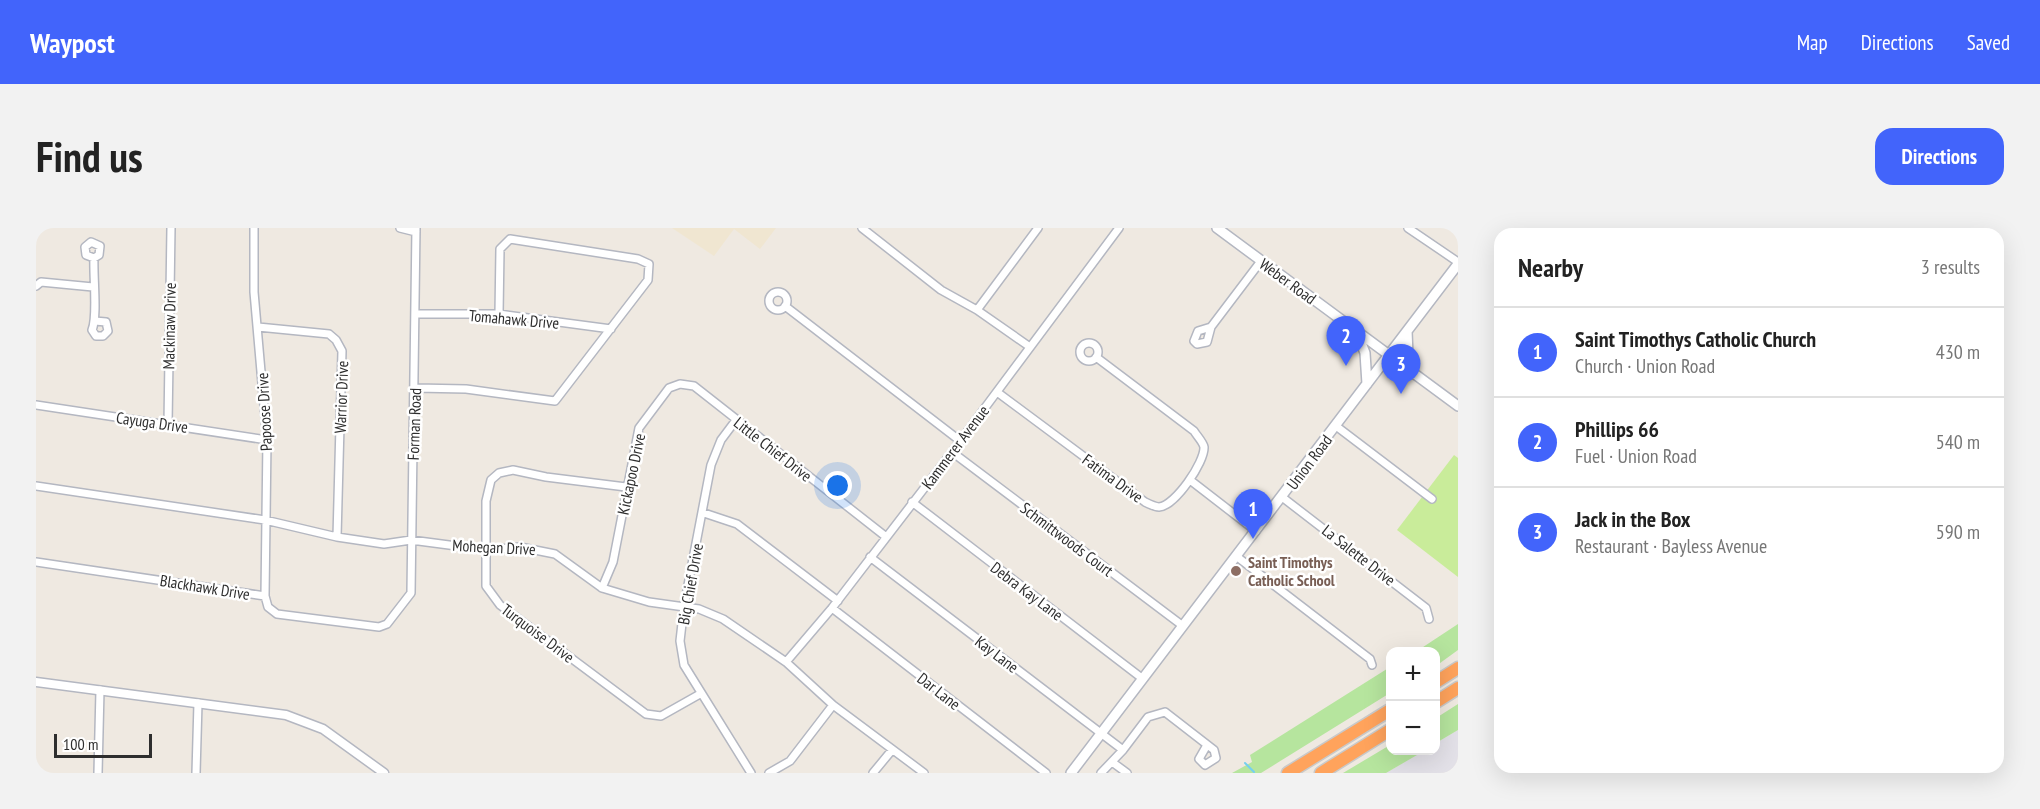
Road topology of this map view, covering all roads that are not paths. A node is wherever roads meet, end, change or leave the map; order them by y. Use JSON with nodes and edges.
{"nodes":[{"id":1,"x":171,"y":228,"type":"edge"},
{"id":2,"x":254,"y":228,"type":"edge"},
{"id":3,"x":400,"y":228,"type":"edge"},
{"id":4,"x":862,"y":228,"type":"edge"},
{"id":5,"x":1038,"y":228,"type":"edge"},
{"id":6,"x":1119,"y":228,"type":"edge"},
{"id":7,"x":1216,"y":228,"type":"edge"},
{"id":8,"x":1408,"y":228,"type":"edge"},
{"id":9,"x":416,"y":230,"type":"edge"},
{"id":10,"x":94,"y":258,"type":"dead end"},
{"id":11,"x":1261,"y":261,"type":"junction"},
{"id":12,"x":1458,"y":263,"type":"edge"},
{"id":13,"x":1454,"y":278,"type":"edge"},
{"id":14,"x":38,"y":282,"type":"edge"},
{"id":15,"x":93,"y":287,"type":"junction"},
{"id":16,"x":785,"y":306,"type":"dead end"},
{"id":17,"x":977,"y":310,"type":"junction"},
{"id":18,"x":417,"y":314,"type":"junction"},
{"id":19,"x":499,"y":314,"type":"junction"},
{"id":20,"x":95,"y":321,"type":"dead end"},
{"id":21,"x":258,"y":327,"type":"junction"},
{"id":22,"x":1211,"y":327,"type":"dead end"},
{"id":23,"x":611,"y":329,"type":"junction"},
{"id":24,"x":1407,"y":330,"type":"junction"},
{"id":25,"x":1358,"y":332,"type":"junction"},
{"id":26,"x":1030,"y":347,"type":"junction"},
{"id":27,"x":1389,"y":355,"type":"junction"},
{"id":28,"x":1095,"y":357,"type":"dead end"},
{"id":29,"x":1413,"y":373,"type":"junction"},
{"id":30,"x":690,"y":384,"type":"joint"},
{"id":31,"x":1367,"y":384,"type":"junction"},
{"id":32,"x":416,"y":388,"type":"junction"},
{"id":33,"x":997,"y":392,"type":"junction"},
{"id":34,"x":36,"y":405,"type":"edge"},
{"id":35,"x":1458,"y":406,"type":"edge"},
{"id":36,"x":736,"y":420,"type":"junction"},
{"id":37,"x":168,"y":424,"type":"junction"},
{"id":38,"x":1336,"y":426,"type":"junction"},
{"id":39,"x":267,"y":440,"type":"junction"},
{"id":40,"x":959,"y":440,"type":"junction"},
{"id":41,"x":952,"y":452,"type":"junction"},
{"id":42,"x":1190,"y":480,"type":"junction"},
{"id":43,"x":36,"y":486,"type":"edge"},
{"id":44,"x":626,"y":487,"type":"junction"},
{"id":45,"x":1282,"y":497,"type":"junction"},
{"id":46,"x":1432,"y":499,"type":"dead end"},
{"id":47,"x":912,"y":502,"type":"junction"},
{"id":48,"x":704,"y":513,"type":"junction"},
{"id":49,"x":265,"y":520,"type":"junction"},
{"id":50,"x":1256,"y":531,"type":"junction"},
{"id":51,"x":885,"y":536,"type":"junction"},
{"id":52,"x":337,"y":537,"type":"junction"},
{"id":53,"x":411,"y":540,"type":"junction"},
{"id":54,"x":487,"y":550,"type":"junction"},
{"id":55,"x":1236,"y":556,"type":"junction"},
{"id":56,"x":870,"y":557,"type":"junction"},
{"id":57,"x":36,"y":562,"type":"edge"},
{"id":58,"x":602,"y":588,"type":"junction"},
{"id":59,"x":265,"y":596,"type":"junction"},
{"id":60,"x":838,"y":601,"type":"junction"},
{"id":61,"x":684,"y":606,"type":"junction"},
{"id":62,"x":832,"y":608,"type":"junction"},
{"id":63,"x":396,"y":614,"type":"joint"},
{"id":64,"x":1429,"y":618,"type":"dead end"},
{"id":65,"x":1183,"y":626,"type":"junction"},
{"id":66,"x":786,"y":662,"type":"junction"},
{"id":67,"x":1372,"y":665,"type":"dead end"},
{"id":68,"x":1456,"y":668,"type":"edge"},
{"id":69,"x":1143,"y":679,"type":"junction"},
{"id":70,"x":1440,"y":679,"type":"edge"},
{"id":71,"x":36,"y":682,"type":"edge"},
{"id":72,"x":1458,"y":688,"type":"edge"},
{"id":73,"x":100,"y":690,"type":"junction"},
{"id":74,"x":700,"y":694,"type":"junction"},
{"id":75,"x":1438,"y":701,"type":"edge"},
{"id":76,"x":198,"y":703,"type":"junction"},
{"id":77,"x":833,"y":705,"type":"junction"},
{"id":78,"x":1386,"y":712,"type":"edge"},
{"id":79,"x":1386,"y":732,"type":"edge"},
{"id":80,"x":1101,"y":733,"type":"junction"},
{"id":81,"x":1208,"y":745,"type":"dead end"},
{"id":82,"x":892,"y":750,"type":"junction"},
{"id":83,"x":1123,"y":750,"type":"junction"},
{"id":84,"x":1112,"y":762,"type":"junction"},
{"id":85,"x":98,"y":773,"type":"edge"},
{"id":86,"x":196,"y":773,"type":"edge"},
{"id":87,"x":384,"y":773,"type":"edge"},
{"id":88,"x":751,"y":773,"type":"edge"},
{"id":89,"x":769,"y":773,"type":"edge"},
{"id":90,"x":873,"y":773,"type":"edge"},
{"id":91,"x":924,"y":773,"type":"edge"},
{"id":92,"x":1046,"y":773,"type":"edge"},
{"id":93,"x":1071,"y":773,"type":"edge"},
{"id":94,"x":1101,"y":773,"type":"edge"},
{"id":95,"x":1127,"y":773,"type":"edge"},
{"id":96,"x":1288,"y":773,"type":"edge"},
{"id":97,"x":1321,"y":773,"type":"edge"}],
"edges":[{"from":1,"to":37,"type":"street","name":"Mackinaw Drive"},
{"from":2,"to":21,"type":"street","name":"Papoose Drive"},
{"from":3,"to":9,"type":"street"},
{"from":4,"to":17,"type":"street"},
{"from":5,"to":17,"type":"street"},
{"from":6,"to":26,"type":"street","name":"Kammerer Avenue"},
{"from":7,"to":11,"type":"main road","name":"Weber Road"},
{"from":8,"to":12,"type":"street"},
{"from":9,"to":18,"type":"street","name":"Forman Road"},
{"from":10,"to":15,"type":"street"},
{"from":11,"to":22,"type":"street"},
{"from":11,"to":25,"type":"main road","name":"Weber Road"},
{"from":12,"to":13,"type":"main road","name":"Union Road"},
{"from":13,"to":24,"type":"main road","name":"Union Road"},
{"from":14,"to":15,"type":"street"},
{"from":15,"to":20,"type":"street"},
{"from":16,"to":40,"type":"street"},
{"from":17,"to":26,"type":"street"},
{"from":18,"to":19,"type":"street","name":"Tomahawk Drive"},
{"from":18,"to":32,"type":"street","name":"Forman Road"},
{"from":19,"to":23,"type":"street","name":"Tomahawk Drive"},
{"from":19,"to":23,"type":"street"},
{"from":21,"to":39,"type":"street","name":"Papoose Drive"},
{"from":21,"to":52,"type":"street","name":"Warrior Drive"},
{"from":23,"to":32,"type":"street"},
{"from":24,"to":27,"type":"main road","name":"Union Road"},
{"from":24,"to":29,"type":"main road"},
{"from":25,"to":27,"type":"main road","name":"Weber Road"},
{"from":25,"to":31,"type":"main road"},
{"from":26,"to":33,"type":"street","name":"Kammerer Avenue"},
{"from":27,"to":29,"type":"main road","name":"Weber Road"},
{"from":27,"to":31,"type":"main road","name":"Union Road"},
{"from":28,"to":42,"type":"street"},
{"from":29,"to":35,"type":"main road","name":"Weber Road"},
{"from":30,"to":36,"type":"street","name":"Little Chief Drive"},
{"from":30,"to":44,"type":"street","name":"Kickapoo Drive"},
{"from":31,"to":38,"type":"main road","name":"Union Road"},
{"from":32,"to":53,"type":"street","name":"Forman Road"},
{"from":33,"to":40,"type":"street","name":"Kammerer Avenue"},
{"from":33,"to":42,"type":"street","name":"Fatima Drive"},
{"from":34,"to":37,"type":"street","name":"Cayuga Drive"},
{"from":36,"to":48,"type":"street","name":"Big Chief Drive"},
{"from":36,"to":51,"type":"street","name":"Little Chief Drive"},
{"from":37,"to":39,"type":"street","name":"Cayuga Drive"},
{"from":38,"to":45,"type":"main road","name":"Union Road"},
{"from":38,"to":46,"type":"street"},
{"from":39,"to":49,"type":"street","name":"Papoose Drive"},
{"from":40,"to":41,"type":"street","name":"Kammerer Avenue"},
{"from":41,"to":47,"type":"street","name":"Kammerer Avenue"},
{"from":41,"to":65,"type":"street","name":"Schmittwoods Court"},
{"from":42,"to":50,"type":"street"},
{"from":43,"to":49,"type":"street","name":"Mohegan Drive"},
{"from":44,"to":54,"type":"street","name":"Turquoise Drive"},
{"from":44,"to":58,"type":"street","name":"Kickapoo Drive"},
{"from":45,"to":50,"type":"main road","name":"Union Road"},
{"from":45,"to":64,"type":"street","name":"La Salette Drive"},
{"from":47,"to":51,"type":"street","name":"Kammerer Avenue"},
{"from":47,"to":69,"type":"street","name":"Debra Kay Lane"},
{"from":48,"to":60,"type":"street"},
{"from":48,"to":61,"type":"street","name":"Big Chief Drive"},
{"from":49,"to":52,"type":"street","name":"Mohegan Drive"},
{"from":49,"to":59,"type":"street","name":"Papoose Drive"},
{"from":50,"to":55,"type":"main road","name":"Union Road"},
{"from":51,"to":56,"type":"street","name":"Kammerer Avenue"},
{"from":52,"to":53,"type":"street","name":"Mohegan Drive"},
{"from":53,"to":54,"type":"street","name":"Mohegan Drive"},
{"from":53,"to":63,"type":"street","name":"Forman Road"},
{"from":54,"to":58,"type":"street","name":"Mohegan Drive"},
{"from":54,"to":74,"type":"street","name":"Turquoise Drive"},
{"from":55,"to":65,"type":"main road","name":"Union Road"},
{"from":55,"to":67,"type":"street"},
{"from":56,"to":60,"type":"street","name":"Kammerer Avenue"},
{"from":56,"to":80,"type":"street","name":"Kay Lane"},
{"from":57,"to":59,"type":"street","name":"Blackhawk Drive"},
{"from":58,"to":61,"type":"street","name":"Mohegan Drive"},
{"from":59,"to":63,"type":"street","name":"Blackhawk Drive"},
{"from":60,"to":62,"type":"street","name":"Kammerer Avenue"},
{"from":61,"to":66,"type":"street","name":"Mohegan Drive"},
{"from":61,"to":74,"type":"street","name":"Big Chief Drive"},
{"from":62,"to":66,"type":"street","name":"Kammerer Avenue"},
{"from":62,"to":92,"type":"street","name":"Dar Lane"},
{"from":65,"to":69,"type":"main road","name":"Union Road"},
{"from":66,"to":77,"type":"street","name":"Mohegan Drive"},
{"from":68,"to":70,"type":"highway"},
{"from":69,"to":80,"type":"main road","name":"Union Road"},
{"from":71,"to":73,"type":"street"},
{"from":72,"to":75,"type":"highway"},
{"from":73,"to":76,"type":"street"},
{"from":73,"to":85,"type":"street"},
{"from":74,"to":88,"type":"street","name":"Big Chief Drive"},
{"from":76,"to":86,"type":"street"},
{"from":76,"to":87,"type":"street"},
{"from":77,"to":82,"type":"street","name":"Mohegan Drive"},
{"from":77,"to":89,"type":"street"},
{"from":78,"to":96,"type":"highway"},
{"from":79,"to":97,"type":"highway"},
{"from":80,"to":83,"type":"street","name":"Kay Lane"},
{"from":80,"to":93,"type":"main road","name":"Union Road"},
{"from":81,"to":83,"type":"street"},
{"from":82,"to":90,"type":"street"},
{"from":82,"to":91,"type":"street","name":"Mohegan Drive"},
{"from":83,"to":84,"type":"street"},
{"from":84,"to":94,"type":"street"},
{"from":84,"to":95,"type":"street"}]}
